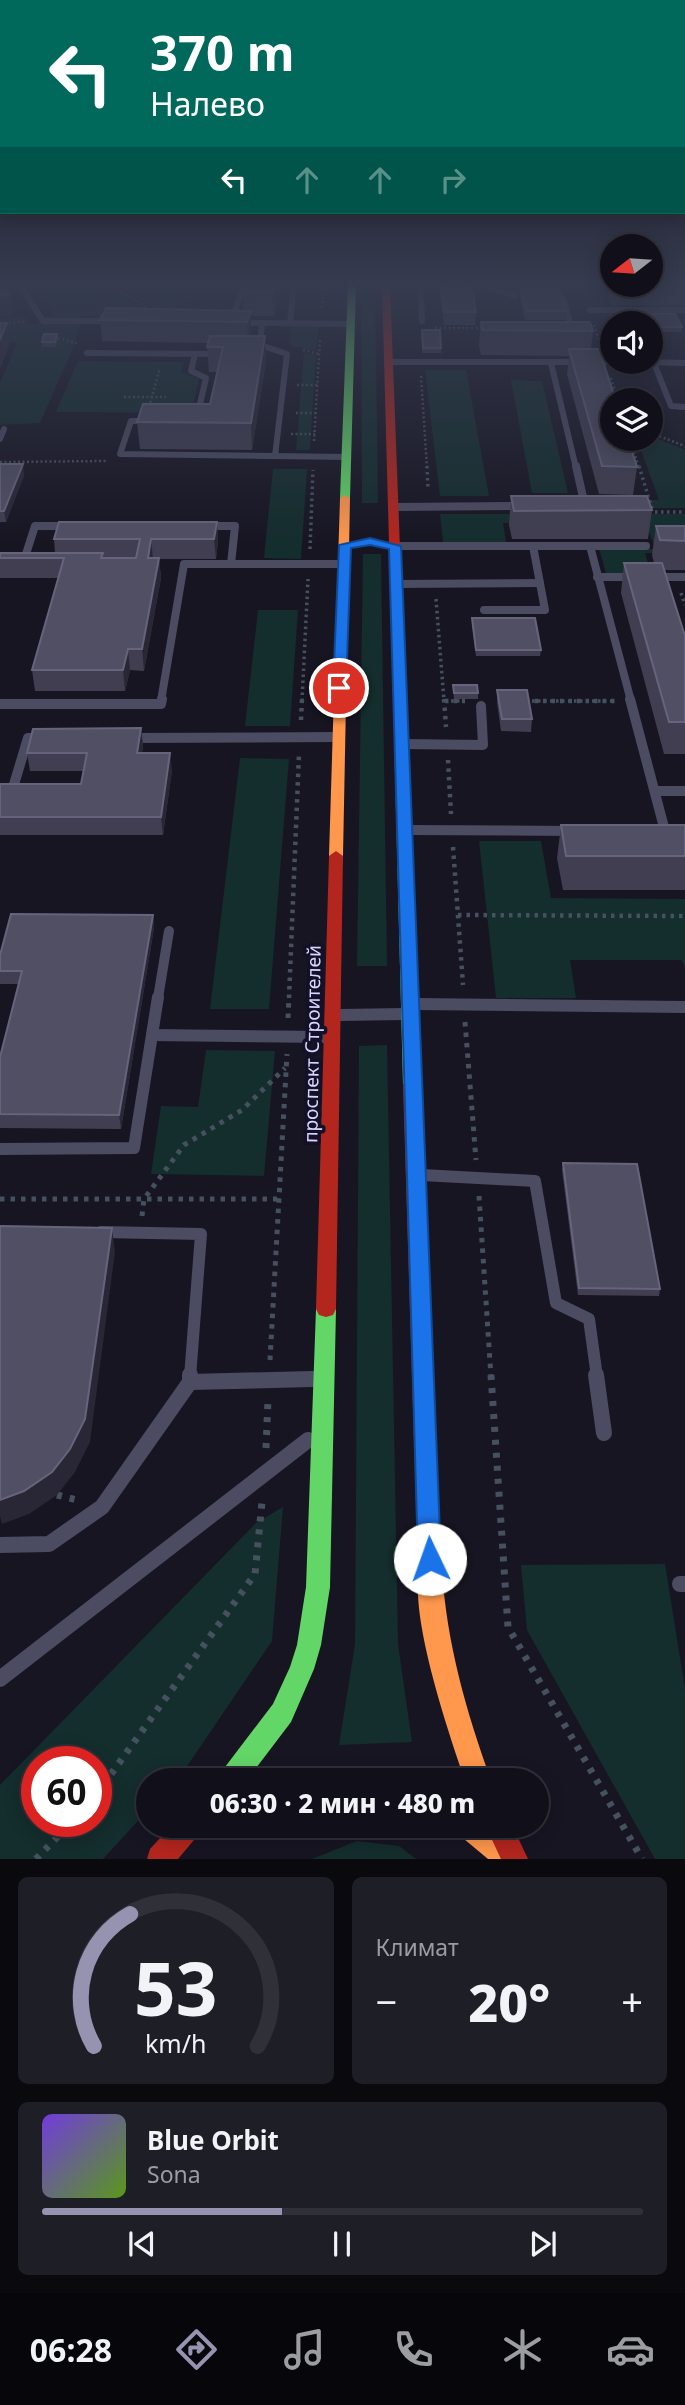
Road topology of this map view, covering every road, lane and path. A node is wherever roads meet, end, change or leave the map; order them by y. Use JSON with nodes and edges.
{"nodes":[{"id":1,"x":159,"y":371,"type":"edge"},
{"id":2,"x":191,"y":371,"type":"edge"},
{"id":3,"x":285,"y":371,"type":"edge"},
{"id":4,"x":318,"y":371,"type":"edge"},
{"id":5,"x":349,"y":371,"type":"edge"},
{"id":6,"x":390,"y":371,"type":"edge"},
{"id":7,"x":421,"y":371,"type":"edge"},
{"id":8,"x":553,"y":371,"type":"edge"},
{"id":9,"x":658,"y":374,"type":"edge"},
{"id":10,"x":124,"y":397,"type":"dead end"},
{"id":11,"x":152,"y":397,"type":"junction"},
{"id":12,"x":166,"y":397,"type":"dead end"},
{"id":13,"x":685,"y":407,"type":"edge"},
{"id":14,"x":145,"y":421,"type":"junction"},
{"id":15,"x":158,"y":421,"type":"edge"},
{"id":16,"x":195,"y":421,"type":"edge"},
{"id":17,"x":4,"y":429,"type":"dead end"},
{"id":18,"x":663,"y":438,"type":"edge"},
{"id":19,"x":0,"y":439,"type":"edge"},
{"id":20,"x":685,"y":446,"type":"edge"},
{"id":21,"x":634,"y":451,"type":"edge"},
{"id":22,"x":275,"y":456,"type":"junction"},
{"id":23,"x":313,"y":456,"type":"junction"},
{"id":24,"x":347,"y":457,"type":"junction"},
{"id":25,"x":430,"y":506,"type":"junction"},
{"id":26,"x":533,"y":506,"type":"edge"},
{"id":27,"x":572,"y":506,"type":"edge"},
{"id":28,"x":388,"y":508,"type":"junction"},
{"id":29,"x":641,"y":512,"type":"edge"},
{"id":30,"x":653,"y":512,"type":"junction"},
{"id":31,"x":685,"y":512,"type":"edge"},
{"id":32,"x":75,"y":526,"type":"edge"},
{"id":33,"x":195,"y":526,"type":"edge"},
{"id":34,"x":388,"y":545,"type":"junction"},
{"id":35,"x":533,"y":546,"type":"junction"},
{"id":36,"x":590,"y":546,"type":"junction"},
{"id":37,"x":646,"y":547,"type":"dead end"},
{"id":38,"x":0,"y":557,"type":"edge"},
{"id":39,"x":231,"y":564,"type":"junction"},
{"id":40,"x":309,"y":564,"type":"junction"},
{"id":41,"x":345,"y":564,"type":"junction"},
{"id":42,"x":597,"y":577,"type":"junction"},
{"id":43,"x":685,"y":577,"type":"edge"},
{"id":44,"x":435,"y":583,"type":"junction"},
{"id":45,"x":540,"y":583,"type":"junction"},
{"id":46,"x":396,"y":584,"type":"junction"},
{"id":47,"x":484,"y":610,"type":"dead end"},
{"id":48,"x":444,"y":701,"type":"junction"},
{"id":49,"x":471,"y":701,"type":"edge"},
{"id":50,"x":524,"y":701,"type":"edge"},
{"id":51,"x":631,"y":701,"type":"junction"},
{"id":52,"x":0,"y":704,"type":"edge"},
{"id":53,"x":481,"y":706,"type":"dead end"},
{"id":54,"x":300,"y":737,"type":"junction"},
{"id":55,"x":337,"y":737,"type":"junction"},
{"id":56,"x":56,"y":738,"type":"edge"},
{"id":57,"x":124,"y":738,"type":"edge"},
{"id":58,"x":401,"y":744,"type":"junction"},
{"id":59,"x":447,"y":745,"type":"junction"},
{"id":60,"x":655,"y":790,"type":"junction"},
{"id":61,"x":0,"y":791,"type":"edge"},
{"id":62,"x":685,"y":791,"type":"edge"},
{"id":63,"x":404,"y":830,"type":"junction"},
{"id":64,"x":452,"y":830,"type":"junction"},
{"id":65,"x":585,"y":831,"type":"edge"},
{"id":66,"x":651,"y":831,"type":"edge"},
{"id":67,"x":458,"y":915,"type":"junction"},
{"id":68,"x":685,"y":916,"type":"edge"},
{"id":69,"x":169,"y":931,"type":"dead end"},
{"id":70,"x":289,"y":976,"type":"junction"},
{"id":71,"x":299,"y":976,"type":"dead end"},
{"id":72,"x":464,"y":1004,"type":"junction"},
{"id":73,"x":685,"y":1007,"type":"edge"},
{"id":74,"x":411,"y":1009,"type":"junction"},
{"id":75,"x":334,"y":1015,"type":"junction"},
{"id":76,"x":152,"y":1035,"type":"junction"},
{"id":77,"x":288,"y":1036,"type":"junction"},
{"id":78,"x":334,"y":1037,"type":"junction"},
{"id":79,"x":286,"y":1068,"type":"junction"},
{"id":80,"x":0,"y":1149,"type":"edge"},
{"id":81,"x":415,"y":1175,"type":"junction"},
{"id":82,"x":477,"y":1178,"type":"junction"},
{"id":83,"x":0,"y":1199,"type":"edge"},
{"id":84,"x":144,"y":1199,"type":"junction"},
{"id":85,"x":278,"y":1199,"type":"junction"},
{"id":86,"x":89,"y":1232,"type":"edge"},
{"id":87,"x":140,"y":1233,"type":"junction"},
{"id":88,"x":269,"y":1379,"type":"junction"},
{"id":89,"x":325,"y":1379,"type":"junction"},
{"id":90,"x":190,"y":1382,"type":"junction"},
{"id":91,"x":324,"y":1427,"type":"junction"},
{"id":92,"x":604,"y":1433,"type":"dead end"},
{"id":93,"x":265,"y":1474,"type":"junction"},
{"id":94,"x":0,"y":1545,"type":"edge"},
{"id":95,"x":0,"y":1679,"type":"edge"},
{"id":96,"x":240,"y":1768,"type":"edge"},
{"id":97,"x":474,"y":1768,"type":"edge"},
{"id":98,"x":112,"y":1773,"type":"edge"},
{"id":99,"x":57,"y":1837,"type":"edge"},
{"id":100,"x":179,"y":1838,"type":"edge"},
{"id":101,"x":484,"y":1838,"type":"edge"},
{"id":102,"x":504,"y":1838,"type":"edge"},
{"id":103,"x":36,"y":1859,"type":"edge"},
{"id":104,"x":160,"y":1859,"type":"edge"},
{"id":105,"x":506,"y":1859,"type":"edge"},
{"id":106,"x":515,"y":1859,"type":"edge"},
{"id":107,"x":642,"y":1859,"type":"edge"}],
"edges":[{"from":1,"to":11,"type":"path"},
{"from":2,"to":16,"type":"lane"},
{"from":3,"to":22,"type":"lane"},
{"from":4,"to":23,"type":"path"},
{"from":5,"to":24,"type":"main road","name":"проспект Строителей"},
{"from":6,"to":28,"type":"main road"},
{"from":7,"to":25,"type":"path"},
{"from":8,"to":27,"type":"lane"},
{"from":9,"to":13,"type":"lane"},
{"from":10,"to":11,"type":"path"},
{"from":11,"to":12,"type":"path"},
{"from":11,"to":14,"type":"path"},
{"from":14,"to":15,"type":"lane"},
{"from":14,"to":22,"type":"lane"},
{"from":17,"to":19,"type":"lane"},
{"from":18,"to":20,"type":"path"},
{"from":21,"to":30,"type":"path"},
{"from":22,"to":23,"type":"lane"},
{"from":23,"to":24,"type":"lane"},
{"from":23,"to":40,"type":"path"},
{"from":24,"to":41,"type":"main road","name":"проспект Строителей"},
{"from":25,"to":26,"type":"lane"},
{"from":25,"to":28,"type":"lane"},
{"from":28,"to":34,"type":"main road"},
{"from":29,"to":30,"type":"path"},
{"from":30,"to":31,"type":"path"},
{"from":32,"to":38,"type":"lane"},
{"from":33,"to":39,"type":"lane"},
{"from":34,"to":35,"type":"lane"},
{"from":34,"to":46,"type":"main road"},
{"from":35,"to":36,"type":"lane"},
{"from":35,"to":45,"type":"lane"},
{"from":36,"to":37,"type":"lane"},
{"from":36,"to":42,"type":"lane"},
{"from":39,"to":40,"type":"lane"},
{"from":39,"to":52,"type":"lane"},
{"from":40,"to":41,"type":"lane"},
{"from":40,"to":54,"type":"path"},
{"from":41,"to":55,"type":"main road","name":"проспект Строителей"},
{"from":42,"to":43,"type":"lane"},
{"from":42,"to":51,"type":"lane"},
{"from":44,"to":45,"type":"lane"},
{"from":44,"to":46,"type":"lane"},
{"from":44,"to":48,"type":"path"},
{"from":45,"to":47,"type":"lane"},
{"from":46,"to":58,"type":"main road"},
{"from":48,"to":49,"type":"path"},
{"from":48,"to":59,"type":"path"},
{"from":50,"to":51,"type":"path"},
{"from":51,"to":60,"type":"lane"},
{"from":53,"to":59,"type":"lane"},
{"from":54,"to":55,"type":"lane"},
{"from":54,"to":57,"type":"lane"},
{"from":54,"to":70,"type":"path"},
{"from":55,"to":75,"type":"main road","name":"проспект Строителей"},
{"from":56,"to":61,"type":"lane"},
{"from":58,"to":59,"type":"lane"},
{"from":58,"to":63,"type":"main road"},
{"from":59,"to":64,"type":"path"},
{"from":60,"to":62,"type":"lane"},
{"from":60,"to":66,"type":"lane"},
{"from":63,"to":64,"type":"lane"},
{"from":63,"to":74,"type":"main road"},
{"from":64,"to":65,"type":"lane"},
{"from":64,"to":67,"type":"path"},
{"from":67,"to":68,"type":"path"},
{"from":67,"to":72,"type":"path"},
{"from":69,"to":76,"type":"lane"},
{"from":70,"to":71,"type":"path"},
{"from":70,"to":77,"type":"path"},
{"from":72,"to":73,"type":"lane"},
{"from":72,"to":74,"type":"lane"},
{"from":72,"to":82,"type":"path"},
{"from":74,"to":75,"type":"lane"},
{"from":74,"to":81,"type":"main road"},
{"from":75,"to":78,"type":"main road","name":"проспект Строителей"},
{"from":76,"to":77,"type":"lane"},
{"from":76,"to":80,"type":"lane"},
{"from":77,"to":78,"type":"lane"},
{"from":77,"to":79,"type":"path"},
{"from":78,"to":89,"type":"main road","name":"проспект Строителей"},
{"from":79,"to":84,"type":"path"},
{"from":79,"to":85,"type":"path"},
{"from":81,"to":82,"type":"lane"},
{"from":81,"to":97,"type":"main road"},
{"from":82,"to":92,"type":"lane"},
{"from":82,"to":107,"type":"path"},
{"from":83,"to":84,"type":"path"},
{"from":84,"to":85,"type":"path"},
{"from":84,"to":87,"type":"path"},
{"from":85,"to":88,"type":"path"},
{"from":86,"to":87,"type":"lane"},
{"from":87,"to":90,"type":"lane"},
{"from":88,"to":89,"type":"lane"},
{"from":88,"to":90,"type":"lane"},
{"from":88,"to":93,"type":"path"},
{"from":89,"to":91,"type":"main road","name":"проспект Строителей"},
{"from":90,"to":94,"type":"lane"},
{"from":91,"to":93,"type":"lane"},
{"from":91,"to":96,"type":"main road","name":"проспект Строителей"},
{"from":93,"to":95,"type":"lane"},
{"from":93,"to":98,"type":"path"},
{"from":99,"to":103,"type":"path"},
{"from":100,"to":104,"type":"main road"},
{"from":101,"to":105,"type":"main road"},
{"from":102,"to":106,"type":"main road"}]}
